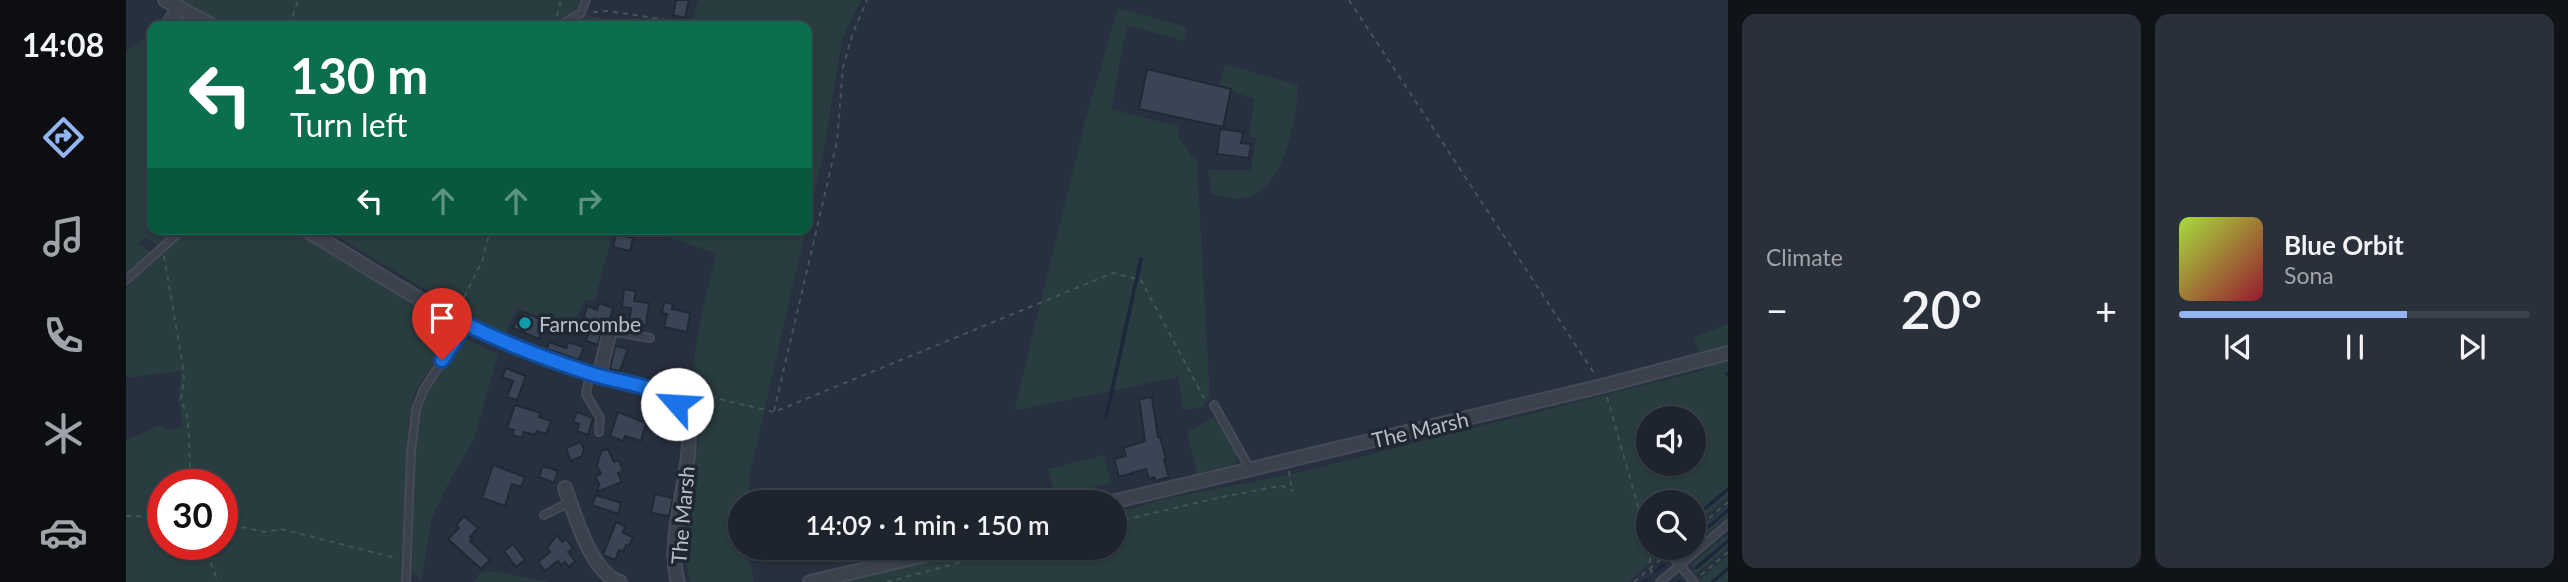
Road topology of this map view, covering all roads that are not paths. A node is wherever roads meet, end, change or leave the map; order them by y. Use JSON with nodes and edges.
{"nodes":[{"id":1,"x":165,"y":0,"type":"edge"},
{"id":2,"x":586,"y":0,"type":"edge"},
{"id":3,"x":178,"y":7,"type":"junction"},
{"id":4,"x":170,"y":21,"type":"edge"},
{"id":5,"x":204,"y":21,"type":"edge"},
{"id":6,"x":564,"y":21,"type":"edge"},
{"id":7,"x":176,"y":235,"type":"edge"},
{"id":8,"x":314,"y":235,"type":"edge"},
{"id":9,"x":126,"y":280,"type":"edge"},
{"id":10,"x":466,"y":324,"type":"junction"},
{"id":11,"x":610,"y":331,"type":"joint"},
{"id":12,"x":650,"y":338,"type":"dead end"},
{"id":13,"x":1728,"y":354,"type":"edge"},
{"id":14,"x":595,"y":375,"type":"junction"},
{"id":15,"x":1214,"y":404,"type":"road end"},
{"id":16,"x":599,"y":432,"type":"dead end"},
{"id":17,"x":1250,"y":469,"type":"junction"},
{"id":18,"x":565,"y":488,"type":"dead end"},
{"id":19,"x":1127,"y":498,"type":"edge"},
{"id":20,"x":570,"y":502,"type":"junction"},
{"id":21,"x":544,"y":515,"type":"dead end"},
{"id":22,"x":1728,"y":524,"type":"edge"},
{"id":23,"x":904,"y":560,"type":"edge"},
{"id":24,"x":1675,"y":560,"type":"edge"},
{"id":25,"x":1679,"y":565,"type":"junction"},
{"id":26,"x":406,"y":582,"type":"edge"},
{"id":27,"x":620,"y":582,"type":"edge"},
{"id":28,"x":678,"y":582,"type":"edge"},
{"id":29,"x":810,"y":582,"type":"edge"},
{"id":30,"x":1659,"y":582,"type":"edge"},
{"id":31,"x":1694,"y":582,"type":"edge"}],
"edges":[{"from":1,"to":3,"type":"street"},
{"from":2,"to":6,"type":"lane"},
{"from":3,"to":4,"type":"street"},
{"from":3,"to":5,"type":"street"},
{"from":7,"to":9,"type":"lane"},
{"from":8,"to":10,"type":"street"},
{"from":10,"to":14,"type":"street"},
{"from":10,"to":26,"type":"lane"},
{"from":11,"to":12,"type":"lane"},
{"from":11,"to":14,"type":"street"},
{"from":13,"to":17,"type":"street","name":"The Marsh"},
{"from":14,"to":16,"type":"lane"},
{"from":14,"to":28,"type":"street","name":"The Marsh"},
{"from":15,"to":17,"type":"lane"},
{"from":17,"to":19,"type":"street","name":"The Marsh"},
{"from":18,"to":20,"type":"street"},
{"from":20,"to":21,"type":"lane"},
{"from":20,"to":27,"type":"street"},
{"from":22,"to":25,"type":"lane"},
{"from":23,"to":29,"type":"street"},
{"from":24,"to":25,"type":"lane"},
{"from":25,"to":30,"type":"lane"},
{"from":25,"to":31,"type":"lane"}]}
